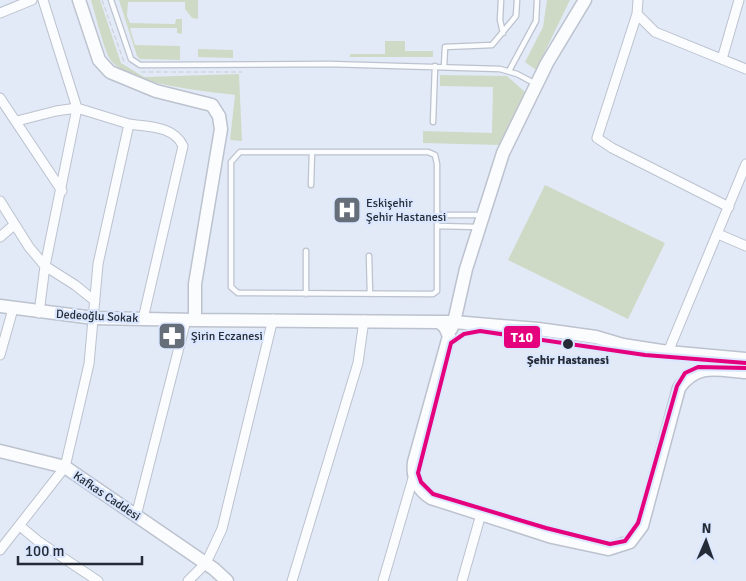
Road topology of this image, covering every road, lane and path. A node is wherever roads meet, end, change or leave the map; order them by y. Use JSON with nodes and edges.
{"nodes":[{"id":1,"x":32,"y":0,"type":"edge"},
{"id":2,"x":43,"y":0,"type":"edge"},
{"id":3,"x":79,"y":0,"type":"edge"},
{"id":4,"x":102,"y":0,"type":"edge"},
{"id":5,"x":111,"y":0,"type":"edge"},
{"id":6,"x":501,"y":0,"type":"edge"},
{"id":7,"x":517,"y":0,"type":"edge"},
{"id":8,"x":537,"y":0,"type":"edge"},
{"id":9,"x":585,"y":0,"type":"edge"},
{"id":10,"x":638,"y":0,"type":"edge"},
{"id":11,"x":739,"y":0,"type":"edge"},
{"id":12,"x":0,"y":13,"type":"edge"},
{"id":13,"x":636,"y":14,"type":"junction"},
{"id":14,"x":503,"y":33,"type":"junction"},
{"id":15,"x":722,"y":59,"type":"junction"},
{"id":16,"x":130,"y":65,"type":"dead end"},
{"id":17,"x":435,"y":66,"type":"junction"},
{"id":18,"x":444,"y":67,"type":"junction"},
{"id":19,"x":136,"y":69,"type":"dead end"},
{"id":20,"x":746,"y":69,"type":"edge"},
{"id":21,"x":509,"y":71,"type":"junction"},
{"id":22,"x":242,"y":72,"type":"dead end"},
{"id":23,"x":537,"y":84,"type":"junction"},
{"id":24,"x":0,"y":98,"type":"edge"},
{"id":25,"x":77,"y":108,"type":"junction"},
{"id":26,"x":17,"y":122,"type":"junction"},
{"id":27,"x":433,"y":122,"type":"dead end"},
{"id":28,"x":129,"y":124,"type":"junction"},
{"id":29,"x":312,"y":152,"type":"junction"},
{"id":30,"x":746,"y":166,"type":"edge"},
{"id":31,"x":311,"y":185,"type":"dead end"},
{"id":32,"x":62,"y":191,"type":"junction"},
{"id":33,"x":0,"y":201,"type":"edge"},
{"id":34,"x":729,"y":207,"type":"junction"},
{"id":35,"x":437,"y":214,"type":"junction"},
{"id":36,"x":482,"y":221,"type":"junction"},
{"id":37,"x":14,"y":225,"type":"junction"},
{"id":38,"x":437,"y":226,"type":"junction"},
{"id":39,"x":718,"y":234,"type":"junction"},
{"id":40,"x":0,"y":237,"type":"edge"},
{"id":41,"x":746,"y":246,"type":"edge"},
{"id":42,"x":306,"y":252,"type":"dead end"},
{"id":43,"x":368,"y":256,"type":"dead end"},
{"id":44,"x":45,"y":266,"type":"junction"},
{"id":45,"x":306,"y":294,"type":"junction"},
{"id":46,"x":370,"y":294,"type":"junction"},
{"id":47,"x":95,"y":302,"type":"junction"},
{"id":48,"x":0,"y":306,"type":"edge"},
{"id":49,"x":13,"y":309,"type":"junction"},
{"id":50,"x":38,"y":313,"type":"junction"},
{"id":51,"x":94,"y":318,"type":"junction"},
{"id":52,"x":143,"y":319,"type":"junction"},
{"id":53,"x":273,"y":319,"type":"junction"},
{"id":54,"x":191,"y":320,"type":"junction"},
{"id":55,"x":364,"y":320,"type":"junction"},
{"id":56,"x":439,"y":322,"type":"junction"},
{"id":57,"x":454,"y":322,"type":"junction"},
{"id":58,"x":449,"y":336,"type":"junction"},
{"id":59,"x":668,"y":352,"type":"junction"},
{"id":60,"x":0,"y":355,"type":"edge"},
{"id":61,"x":746,"y":359,"type":"edge"},
{"id":62,"x":746,"y":372,"type":"edge"},
{"id":63,"x":0,"y":451,"type":"edge"},
{"id":64,"x":64,"y":467,"type":"junction"},
{"id":65,"x":414,"y":475,"type":"junction"},
{"id":66,"x":481,"y":514,"type":"junction"},
{"id":67,"x":136,"y":516,"type":"junction"},
{"id":68,"x":20,"y":526,"type":"junction"},
{"id":69,"x":0,"y":550,"type":"edge"},
{"id":70,"x":206,"y":563,"type":"junction"},
{"id":71,"x":98,"y":581,"type":"edge"},
{"id":72,"x":188,"y":581,"type":"edge"},
{"id":73,"x":227,"y":581,"type":"edge"},
{"id":74,"x":292,"y":581,"type":"edge"},
{"id":75,"x":383,"y":581,"type":"edge"},
{"id":76,"x":462,"y":581,"type":"edge"}],
"edges":[{"from":1,"to":12,"type":"street"},
{"from":2,"to":25,"type":"street"},
{"from":3,"to":54,"type":"street"},
{"from":4,"to":16,"type":"path"},
{"from":5,"to":17,"type":"lane"},
{"from":6,"to":14,"type":"lane"},
{"from":7,"to":14,"type":"lane"},
{"from":8,"to":21,"type":"lane"},
{"from":9,"to":23,"type":"street"},
{"from":10,"to":13,"type":"street"},
{"from":11,"to":15,"type":"street"},
{"from":13,"to":15,"type":"street"},
{"from":13,"to":34,"type":"street"},
{"from":14,"to":18,"type":"lane"},
{"from":15,"to":20,"type":"street"},
{"from":17,"to":18,"type":"lane"},
{"from":17,"to":27,"type":"lane"},
{"from":18,"to":21,"type":"lane"},
{"from":19,"to":22,"type":"path"},
{"from":21,"to":23,"type":"lane"},
{"from":23,"to":36,"type":"street"},
{"from":24,"to":26,"type":"street"},
{"from":25,"to":26,"type":"street"},
{"from":25,"to":28,"type":"street"},
{"from":25,"to":32,"type":"street"},
{"from":26,"to":32,"type":"street"},
{"from":28,"to":47,"type":"street"},
{"from":28,"to":52,"type":"street"},
{"from":29,"to":31,"type":"lane"},
{"from":29,"to":35,"type":"lane"},
{"from":29,"to":45,"type":"lane"},
{"from":30,"to":34,"type":"street"},
{"from":32,"to":44,"type":"street"},
{"from":33,"to":37,"type":"street"},
{"from":34,"to":39,"type":"street"},
{"from":35,"to":36,"type":"lane"},
{"from":35,"to":38,"type":"lane"},
{"from":36,"to":38,"type":"lane"},
{"from":36,"to":57,"type":"street"},
{"from":37,"to":40,"type":"street"},
{"from":37,"to":44,"type":"street"},
{"from":38,"to":46,"type":"lane"},
{"from":39,"to":41,"type":"street"},
{"from":39,"to":59,"type":"street"},
{"from":42,"to":45,"type":"lane"},
{"from":43,"to":46,"type":"lane"},
{"from":44,"to":47,"type":"street"},
{"from":44,"to":50,"type":"street"},
{"from":45,"to":46,"type":"lane"},
{"from":47,"to":51,"type":"street"},
{"from":48,"to":49,"type":"street","name":"Dedeoğlu Sokak"},
{"from":49,"to":50,"type":"street","name":"Dedeoğlu Sokak"},
{"from":49,"to":60,"type":"street"},
{"from":50,"to":51,"type":"street","name":"Dedeoğlu Sokak"},
{"from":51,"to":52,"type":"street","name":"Dedeoğlu Sokak"},
{"from":51,"to":64,"type":"street"},
{"from":52,"to":54,"type":"street","name":"Dedeoğlu Sokak"},
{"from":53,"to":54,"type":"street","name":"Dedeoğlu Sokak"},
{"from":53,"to":55,"type":"street","name":"Dedeoğlu Sokak"},
{"from":53,"to":70,"type":"street"},
{"from":54,"to":67,"type":"street"},
{"from":55,"to":56,"type":"street","name":"Dedeoğlu Sokak"},
{"from":55,"to":74,"type":"street"},
{"from":56,"to":57,"type":"street","name":"Dedeoğlu Sokak"},
{"from":56,"to":58,"type":"street"},
{"from":57,"to":58,"type":"street"},
{"from":57,"to":59,"type":"street"},
{"from":58,"to":65,"type":"street"},
{"from":59,"to":61,"type":"street"},
{"from":62,"to":66,"type":"street"},
{"from":63,"to":64,"type":"street","name":"Kafkas Caddesi"},
{"from":64,"to":67,"type":"street","name":"Kafkas Caddesi"},
{"from":64,"to":68,"type":"street"},
{"from":65,"to":66,"type":"street"},
{"from":65,"to":75,"type":"street"},
{"from":66,"to":76,"type":"street"},
{"from":67,"to":70,"type":"street","name":"Kafkas Caddesi"},
{"from":68,"to":69,"type":"street"},
{"from":68,"to":71,"type":"street"},
{"from":70,"to":72,"type":"street"},
{"from":70,"to":73,"type":"street","name":"Kafkas Caddesi"}]}
